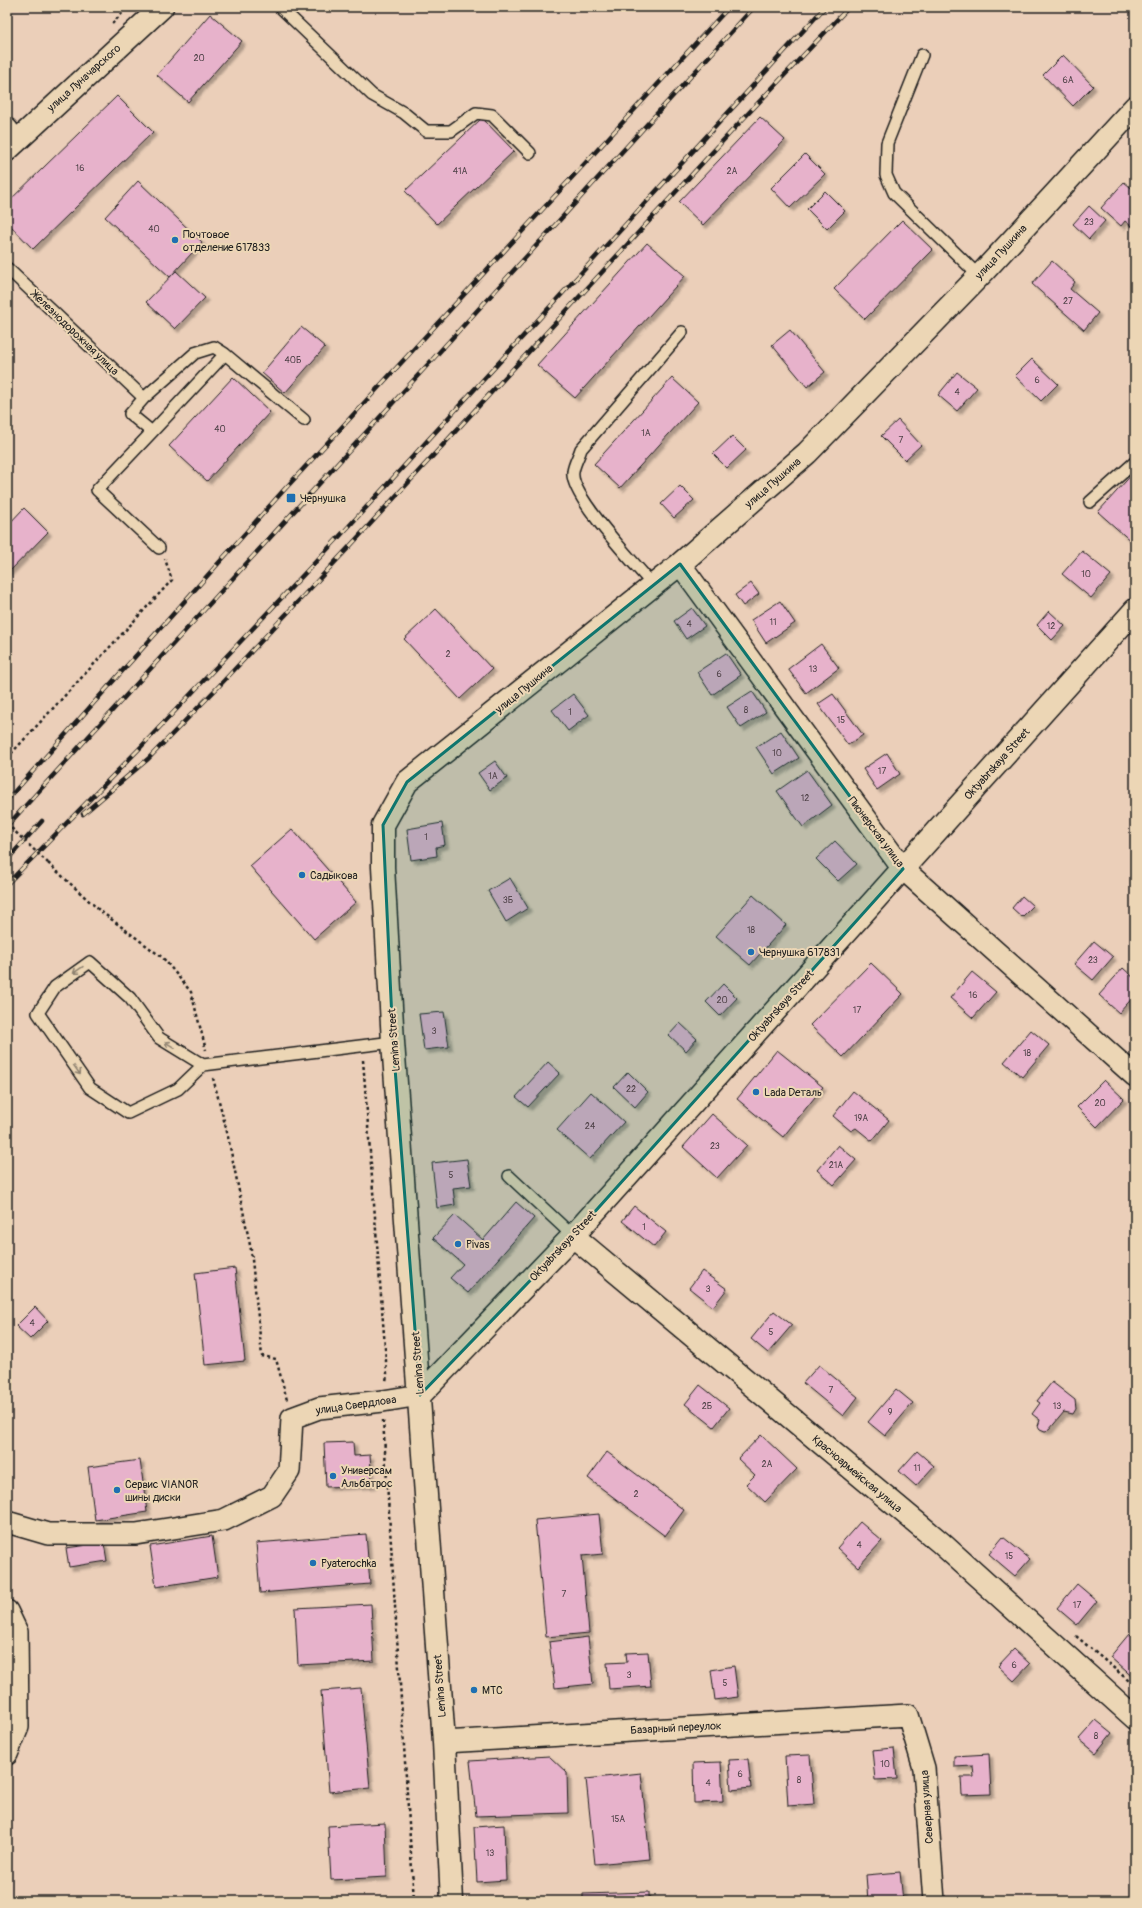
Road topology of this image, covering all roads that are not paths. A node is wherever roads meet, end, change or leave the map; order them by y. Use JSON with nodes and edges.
{"nodes":[{"id":1,"x":162,"y":7,"type":"edge"},
{"id":2,"x":280,"y":7,"type":"edge"},
{"id":3,"x":922,"y":55,"type":"dead end"},
{"id":4,"x":1135,"y":107,"type":"edge"},
{"id":5,"x":10,"y":140,"type":"edge"},
{"id":6,"x":530,"y":152,"type":"dead end"},
{"id":7,"x":7,"y":268,"type":"edge"},
{"id":8,"x":978,"y":276,"type":"junction"},
{"id":9,"x":682,"y":332,"type":"dead end"},
{"id":10,"x":225,"y":354,"type":"junction"},
{"id":11,"x":144,"y":398,"type":"junction"},
{"id":12,"x":304,"y":420,"type":"dead end"},
{"id":13,"x":152,"y":432,"type":"junction"},
{"id":14,"x":1135,"y":462,"type":"edge"},
{"id":15,"x":1090,"y":502,"type":"dead end"},
{"id":16,"x":159,"y":548,"type":"road end"},
{"id":17,"x":680,"y":564,"type":"junction"},
{"id":18,"x":653,"y":586,"type":"junction"},
{"id":19,"x":1135,"y":610,"type":"edge"},
{"id":20,"x":383,"y":825,"type":"joint"},
{"id":21,"x":903,"y":869,"type":"junction"},
{"id":22,"x":393,"y":1042,"type":"junction"},
{"id":23,"x":206,"y":1064,"type":"junction"},
{"id":24,"x":1135,"y":1076,"type":"edge"},
{"id":25,"x":509,"y":1176,"type":"dead end"},
{"id":26,"x":573,"y":1236,"type":"junction"},
{"id":27,"x":420,"y":1395,"type":"junction"},
{"id":28,"x":7,"y":1522,"type":"edge"},
{"id":29,"x":7,"y":1611,"type":"edge"},
{"id":30,"x":908,"y":1715,"type":"joint"},
{"id":31,"x":1135,"y":1718,"type":"edge"},
{"id":32,"x":444,"y":1742,"type":"junction"},
{"id":33,"x":7,"y":1754,"type":"edge"},
{"id":34,"x":452,"y":1901,"type":"edge"},
{"id":35,"x":934,"y":1901,"type":"edge"}],
"edges":[{"from":1,"to":5,"type":"main road","name":"улица Луначарского"},
{"from":2,"to":6,"type":"lane"},
{"from":3,"to":8,"type":"lane"},
{"from":4,"to":8,"type":"main road","name":"улица Пушкина"},
{"from":7,"to":11,"type":"lane","name":"Железнодорожная улица"},
{"from":8,"to":17,"type":"main road","name":"улица Пушкина"},
{"from":9,"to":18,"type":"lane"},
{"from":10,"to":11,"type":"lane"},
{"from":10,"to":12,"type":"lane"},
{"from":10,"to":13,"type":"lane"},
{"from":11,"to":13,"type":"lane"},
{"from":13,"to":16,"type":"lane"},
{"from":14,"to":15,"type":"lane"},
{"from":17,"to":18,"type":"main road","name":"улица Пушкина"},
{"from":17,"to":21,"type":"street","name":"Пионерская улица"},
{"from":18,"to":20,"type":"main road","name":"улица Пушкина"},
{"from":19,"to":21,"type":"main road","name":"Oktyabrskaya Street"},
{"from":20,"to":22,"type":"main road","name":"Lenina Street"},
{"from":21,"to":24,"type":"street","name":"Пионерская улица"},
{"from":21,"to":26,"type":"main road","name":"Oktyabrskaya Street"},
{"from":22,"to":23,"type":"lane"},
{"from":22,"to":27,"type":"main road","name":"Lenina Street"},
{"from":23,"to":23,"type":"lane","one_way":true},
{"from":25,"to":26,"type":"lane"},
{"from":26,"to":27,"type":"main road","name":"Oktyabrskaya Street"},
{"from":26,"to":31,"type":"main road","name":"Красноармейская улица"},
{"from":27,"to":28,"type":"street","name":"улица Свердлова"},
{"from":27,"to":32,"type":"main road","name":"Lenina Street"},
{"from":29,"to":33,"type":"street"},
{"from":30,"to":32,"type":"street","name":"Базарный переулок"},
{"from":30,"to":35,"type":"street","name":"Северная улица"},
{"from":32,"to":34,"type":"main road","name":"Lenina Street"}]}
